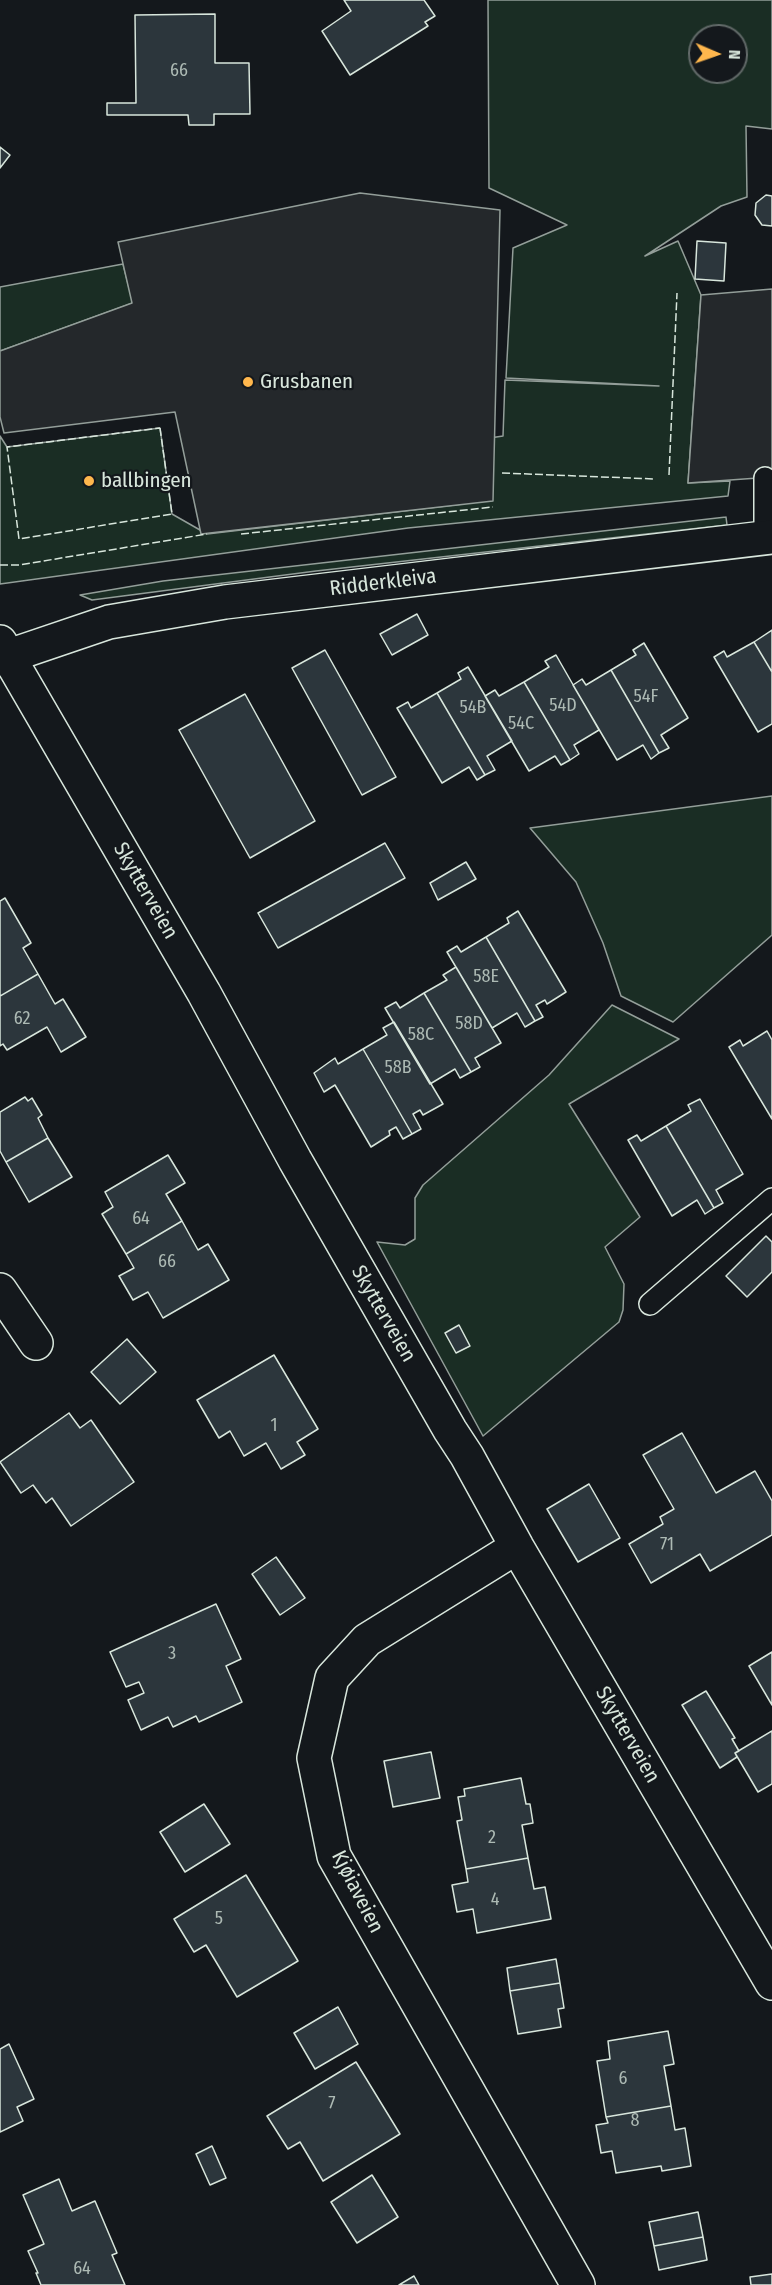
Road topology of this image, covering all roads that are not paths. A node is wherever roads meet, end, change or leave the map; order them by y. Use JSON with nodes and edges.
{"nodes":[{"id":1,"x":765,"y":478,"type":"dead end"},
{"id":2,"x":769,"y":537,"type":"edge"},
{"id":3,"x":3,"y":652,"type":"edge"},
{"id":4,"x":772,"y":1199,"type":"edge"},
{"id":5,"x":0,"y":1290,"type":"edge"},
{"id":6,"x":650,"y":1304,"type":"dead end"},
{"id":7,"x":36,"y":1343,"type":"dead end"},
{"id":8,"x":517,"y":1547,"type":"junction"},
{"id":9,"x":772,"y":1983,"type":"edge"},
{"id":10,"x":578,"y":2285,"type":"edge"}],
"edges":[{"from":1,"to":2,"type":"lane"},
{"from":2,"to":3,"type":"street","name":"Ridderkleiva"},
{"from":3,"to":8,"type":"street","name":"Skytterveien"},
{"from":4,"to":6,"type":"lane"},
{"from":5,"to":7,"type":"street"},
{"from":8,"to":9,"type":"street","name":"Skytterveien"},
{"from":8,"to":10,"type":"street","name":"Kjøiaveien"}]}
